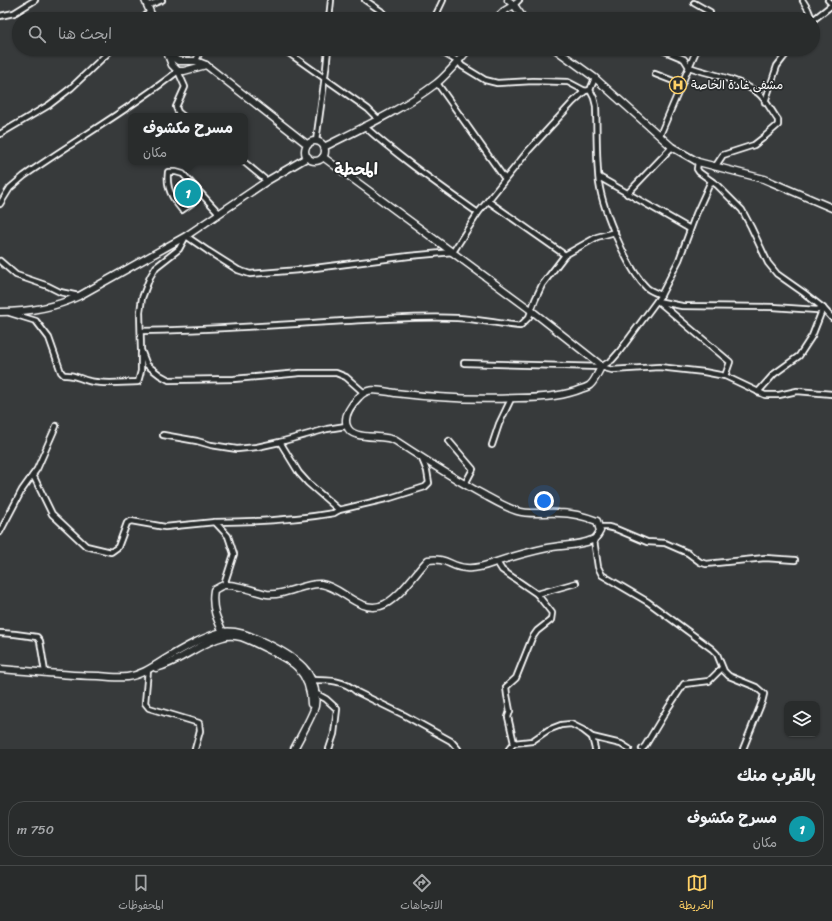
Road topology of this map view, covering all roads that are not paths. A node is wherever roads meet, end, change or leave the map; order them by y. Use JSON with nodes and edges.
{"nodes":[{"id":1,"x":35,"y":0,"type":"edge"},
{"id":2,"x":162,"y":0,"type":"edge"},
{"id":3,"x":331,"y":0,"type":"edge"},
{"id":4,"x":365,"y":0,"type":"edge"},
{"id":5,"x":443,"y":0,"type":"edge"},
{"id":6,"x":508,"y":0,"type":"edge"},
{"id":7,"x":519,"y":0,"type":"edge"},
{"id":8,"x":828,"y":0,"type":"edge"},
{"id":9,"x":803,"y":1,"type":"dead end"},
{"id":10,"x":146,"y":3,"type":"edge"},
{"id":11,"x":694,"y":3,"type":"dead end"},
{"id":12,"x":514,"y":5,"type":"junction"},
{"id":13,"x":832,"y":5,"type":"edge"},
{"id":14,"x":14,"y":12,"type":"edge"},
{"id":15,"x":150,"y":12,"type":"edge"},
{"id":16,"x":330,"y":12,"type":"edge"},
{"id":17,"x":382,"y":12,"type":"edge"},
{"id":18,"x":437,"y":12,"type":"edge"},
{"id":19,"x":503,"y":12,"type":"edge"},
{"id":20,"x":519,"y":12,"type":"edge"},
{"id":21,"x":710,"y":12,"type":"edge"},
{"id":22,"x":809,"y":12,"type":"edge"},
{"id":23,"x":12,"y":13,"type":"edge"},
{"id":24,"x":820,"y":13,"type":"edge"},
{"id":25,"x":0,"y":16,"type":"edge"},
{"id":26,"x":105,"y":56,"type":"edge"},
{"id":27,"x":169,"y":56,"type":"edge"},
{"id":28,"x":172,"y":56,"type":"edge"},
{"id":29,"x":198,"y":56,"type":"edge"},
{"id":30,"x":293,"y":56,"type":"edge"},
{"id":31,"x":327,"y":56,"type":"edge"},
{"id":32,"x":449,"y":56,"type":"edge"},
{"id":33,"x":464,"y":56,"type":"edge"},
{"id":34,"x":565,"y":56,"type":"edge"},
{"id":35,"x":677,"y":56,"type":"edge"},
{"id":36,"x":694,"y":56,"type":"edge"},
{"id":37,"x":785,"y":56,"type":"edge"},
{"id":38,"x":196,"y":61,"type":"junction"},
{"id":39,"x":459,"y":62,"type":"junction"},
{"id":40,"x":206,"y":65,"type":"junction"},
{"id":41,"x":689,"y":67,"type":"junction"},
{"id":42,"x":178,"y":70,"type":"junction"},
{"id":43,"x":655,"y":74,"type":"dead end"},
{"id":44,"x":325,"y":78,"type":"junction"},
{"id":45,"x":595,"y":78,"type":"junction"},
{"id":46,"x":437,"y":83,"type":"junction"},
{"id":47,"x":681,"y":84,"type":"junction"},
{"id":48,"x":588,"y":91,"type":"junction"},
{"id":49,"x":765,"y":102,"type":"junction"},
{"id":50,"x":179,"y":113,"type":"edge"},
{"id":51,"x":378,"y":119,"type":"junction"},
{"id":52,"x":364,"y":126,"type":"junction"},
{"id":53,"x":0,"y":134,"type":"edge"},
{"id":54,"x":660,"y":135,"type":"junction"},
{"id":55,"x":316,"y":141,"type":"junction"},
{"id":56,"x":308,"y":144,"type":"junction"},
{"id":57,"x":672,"y":146,"type":"junction"},
{"id":58,"x":324,"y":148,"type":"junction"},
{"id":59,"x":323,"y":157,"type":"junction"},
{"id":60,"x":308,"y":158,"type":"junction"},
{"id":61,"x":698,"y":162,"type":"junction"},
{"id":62,"x":248,"y":165,"type":"edge"},
{"id":63,"x":715,"y":166,"type":"junction"},
{"id":64,"x":599,"y":177,"type":"junction"},
{"id":65,"x":505,"y":179,"type":"junction"},
{"id":66,"x":267,"y":181,"type":"junction"},
{"id":67,"x":711,"y":182,"type":"junction"},
{"id":68,"x":627,"y":194,"type":"junction"},
{"id":69,"x":488,"y":201,"type":"junction"},
{"id":70,"x":192,"y":203,"type":"dead end"},
{"id":71,"x":0,"y":204,"type":"edge"},
{"id":72,"x":832,"y":208,"type":"edge"},
{"id":73,"x":219,"y":213,"type":"junction"},
{"id":74,"x":478,"y":213,"type":"junction"},
{"id":75,"x":690,"y":229,"type":"junction"},
{"id":76,"x":614,"y":232,"type":"junction"},
{"id":77,"x":186,"y":236,"type":"junction"},
{"id":78,"x":452,"y":252,"type":"junction"},
{"id":79,"x":565,"y":255,"type":"junction"},
{"id":80,"x":0,"y":261,"type":"edge"},
{"id":81,"x":661,"y":295,"type":"junction"},
{"id":82,"x":79,"y":296,"type":"junction"},
{"id":83,"x":658,"y":301,"type":"junction"},
{"id":84,"x":823,"y":308,"type":"junction"},
{"id":85,"x":532,"y":311,"type":"junction"},
{"id":86,"x":3,"y":312,"type":"edge"},
{"id":87,"x":832,"y":318,"type":"edge"},
{"id":88,"x":141,"y":330,"type":"junction"},
{"id":89,"x":141,"y":350,"type":"junction"},
{"id":90,"x":464,"y":363,"type":"dead end"},
{"id":91,"x":601,"y":368,"type":"junction"},
{"id":92,"x":725,"y":376,"type":"junction"},
{"id":93,"x":363,"y":392,"type":"junction"},
{"id":94,"x":758,"y":392,"type":"junction"},
{"id":95,"x":832,"y":394,"type":"edge"},
{"id":96,"x":511,"y":399,"type":"junction"},
{"id":97,"x":56,"y":426,"type":"dead end"},
{"id":98,"x":346,"y":426,"type":"junction"},
{"id":99,"x":163,"y":435,"type":"dead end"},
{"id":100,"x":449,"y":441,"type":"dead end"},
{"id":101,"x":280,"y":442,"type":"junction"},
{"id":102,"x":492,"y":445,"type":"dead end"},
{"id":103,"x":422,"y":458,"type":"junction"},
{"id":104,"x":33,"y":474,"type":"junction"},
{"id":105,"x":465,"y":484,"type":"junction"},
{"id":106,"x":339,"y":510,"type":"junction"},
{"id":107,"x":215,"y":522,"type":"junction"},
{"id":108,"x":599,"y":527,"type":"junction"},
{"id":109,"x":0,"y":532,"type":"edge"},
{"id":110,"x":594,"y":540,"type":"junction"},
{"id":111,"x":795,"y":560,"type":"dead end"},
{"id":112,"x":497,"y":562,"type":"junction"},
{"id":113,"x":576,"y":583,"type":"dead end"},
{"id":114,"x":224,"y":585,"type":"junction"},
{"id":115,"x":537,"y":594,"type":"junction"},
{"id":116,"x":0,"y":633,"type":"edge"},
{"id":117,"x":224,"y":634,"type":"junction"},
{"id":118,"x":722,"y":668,"type":"junction"},
{"id":119,"x":0,"y":669,"type":"edge"},
{"id":120,"x":149,"y":669,"type":"junction"},
{"id":121,"x":45,"y":672,"type":"junction"},
{"id":122,"x":312,"y":680,"type":"junction"},
{"id":123,"x":315,"y":693,"type":"junction"},
{"id":124,"x":310,"y":718,"type":"junction"},
{"id":125,"x":592,"y":737,"type":"junction"},
{"id":126,"x":514,"y":743,"type":"junction"},
{"id":127,"x":195,"y":749,"type":"edge"},
{"id":128,"x":294,"y":749,"type":"edge"},
{"id":129,"x":330,"y":749,"type":"edge"},
{"id":130,"x":458,"y":749,"type":"edge"},
{"id":131,"x":509,"y":749,"type":"edge"},
{"id":132,"x":595,"y":749,"type":"edge"},
{"id":133,"x":629,"y":749,"type":"edge"},
{"id":134,"x":642,"y":749,"type":"edge"},
{"id":135,"x":743,"y":749,"type":"edge"}],
"edges":[{"from":1,"to":14,"type":"street"},
{"from":2,"to":10,"type":"street"},
{"from":3,"to":16,"type":"street"},
{"from":4,"to":17,"type":"street"},
{"from":5,"to":18,"type":"street"},
{"from":6,"to":12,"type":"street"},
{"from":7,"to":12,"type":"street"},
{"from":8,"to":13,"type":"street"},
{"from":9,"to":22,"type":"street"},
{"from":10,"to":15,"type":"street"},
{"from":11,"to":21,"type":"street"},
{"from":12,"to":19,"type":"street"},
{"from":12,"to":20,"type":"street"},
{"from":13,"to":24,"type":"street"},
{"from":23,"to":25,"type":"street"},
{"from":26,"to":53,"type":"street"},
{"from":27,"to":42,"type":"street"},
{"from":28,"to":38,"type":"street"},
{"from":29,"to":38,"type":"street"},
{"from":30,"to":44,"type":"street"},
{"from":31,"to":44,"type":"street"},
{"from":32,"to":39,"type":"street"},
{"from":33,"to":39,"type":"street"},
{"from":34,"to":45,"type":"street"},
{"from":35,"to":41,"type":"street"},
{"from":36,"to":41,"type":"street"},
{"from":37,"to":49,"type":"street"},
{"from":38,"to":40,"type":"street"},
{"from":39,"to":46,"type":"street"},
{"from":39,"to":48,"type":"street"},
{"from":40,"to":42,"type":"street"},
{"from":40,"to":56,"type":"street"},
{"from":41,"to":47,"type":"street"},
{"from":41,"to":49,"type":"street"},
{"from":42,"to":50,"type":"street"},
{"from":42,"to":71,"type":"street"},
{"from":43,"to":47,"type":"street"},
{"from":44,"to":51,"type":"street"},
{"from":44,"to":55,"type":"street"},
{"from":45,"to":48,"type":"street"},
{"from":45,"to":54,"type":"street"},
{"from":46,"to":51,"type":"street"},
{"from":46,"to":65,"type":"street"},
{"from":47,"to":54,"type":"street"},
{"from":48,"to":64,"type":"street"},
{"from":48,"to":65,"type":"street"},
{"from":49,"to":63,"type":"street"},
{"from":51,"to":52,"type":"street"},
{"from":52,"to":58,"type":"street"},
{"from":52,"to":74,"type":"street"},
{"from":54,"to":57,"type":"street"},
{"from":55,"to":56,"type":"street"},
{"from":55,"to":58,"type":"street"},
{"from":56,"to":60,"type":"street"},
{"from":57,"to":61,"type":"street"},
{"from":57,"to":68,"type":"street"},
{"from":58,"to":59,"type":"street"},
{"from":59,"to":60,"type":"street"},
{"from":59,"to":78,"type":"street"},
{"from":60,"to":66,"type":"street"},
{"from":61,"to":63,"type":"street"},
{"from":61,"to":67,"type":"street"},
{"from":62,"to":66,"type":"street"},
{"from":63,"to":72,"type":"street"},
{"from":64,"to":68,"type":"street"},
{"from":64,"to":76,"type":"street"},
{"from":65,"to":69,"type":"street"},
{"from":66,"to":73,"type":"street"},
{"from":67,"to":75,"type":"street"},
{"from":67,"to":84,"type":"street"},
{"from":68,"to":75,"type":"street"},
{"from":69,"to":74,"type":"street"},
{"from":69,"to":79,"type":"street"},
{"from":70,"to":73,"type":"street"},
{"from":73,"to":77,"type":"street"},
{"from":74,"to":78,"type":"street"},
{"from":75,"to":81,"type":"street"},
{"from":76,"to":79,"type":"street"},
{"from":76,"to":81,"type":"street"},
{"from":77,"to":78,"type":"street"},
{"from":77,"to":82,"type":"street"},
{"from":77,"to":88,"type":"street"},
{"from":78,"to":85,"type":"street"},
{"from":79,"to":85,"type":"street"},
{"from":80,"to":82,"type":"street"},
{"from":81,"to":83,"type":"street"},
{"from":82,"to":86,"type":"street"},
{"from":83,"to":84,"type":"street"},
{"from":83,"to":91,"type":"street"},
{"from":83,"to":92,"type":"street"},
{"from":84,"to":87,"type":"street"},
{"from":84,"to":94,"type":"street"},
{"from":85,"to":88,"type":"street"},
{"from":85,"to":91,"type":"street"},
{"from":86,"to":89,"type":"street"},
{"from":88,"to":89,"type":"street"},
{"from":89,"to":93,"type":"street"},
{"from":90,"to":91,"type":"street"},
{"from":91,"to":92,"type":"street"},
{"from":91,"to":96,"type":"street"},
{"from":92,"to":94,"type":"street"},
{"from":93,"to":96,"type":"street"},
{"from":93,"to":98,"type":"street"},
{"from":94,"to":95,"type":"street"},
{"from":96,"to":102,"type":"street"},
{"from":97,"to":104,"type":"street"},
{"from":98,"to":101,"type":"street"},
{"from":98,"to":103,"type":"street"},
{"from":99,"to":101,"type":"street"},
{"from":100,"to":105,"type":"street"},
{"from":101,"to":106,"type":"street"},
{"from":103,"to":105,"type":"street"},
{"from":103,"to":106,"type":"street"},
{"from":104,"to":107,"type":"street"},
{"from":104,"to":109,"type":"street"},
{"from":105,"to":108,"type":"street"},
{"from":106,"to":107,"type":"street"},
{"from":107,"to":114,"type":"street"},
{"from":108,"to":110,"type":"street"},
{"from":108,"to":111,"type":"street"},
{"from":110,"to":112,"type":"street"},
{"from":110,"to":118,"type":"street"},
{"from":112,"to":114,"type":"street"},
{"from":112,"to":115,"type":"street"},
{"from":113,"to":115,"type":"street"},
{"from":114,"to":117,"type":"street"},
{"from":115,"to":126,"type":"street"},
{"from":116,"to":121,"type":"street"},
{"from":117,"to":120,"type":"street"},
{"from":117,"to":122,"type":"street"},
{"from":117,"to":124,"type":"street"},
{"from":118,"to":134,"type":"street"},
{"from":118,"to":135,"type":"street"},
{"from":119,"to":121,"type":"street"},
{"from":120,"to":121,"type":"street"},
{"from":120,"to":127,"type":"street"},
{"from":122,"to":123,"type":"street"},
{"from":122,"to":130,"type":"street"},
{"from":123,"to":124,"type":"street"},
{"from":123,"to":129,"type":"street"},
{"from":124,"to":128,"type":"street"},
{"from":125,"to":126,"type":"street"},
{"from":125,"to":132,"type":"street"},
{"from":125,"to":133,"type":"street"},
{"from":126,"to":131,"type":"street"}]}
